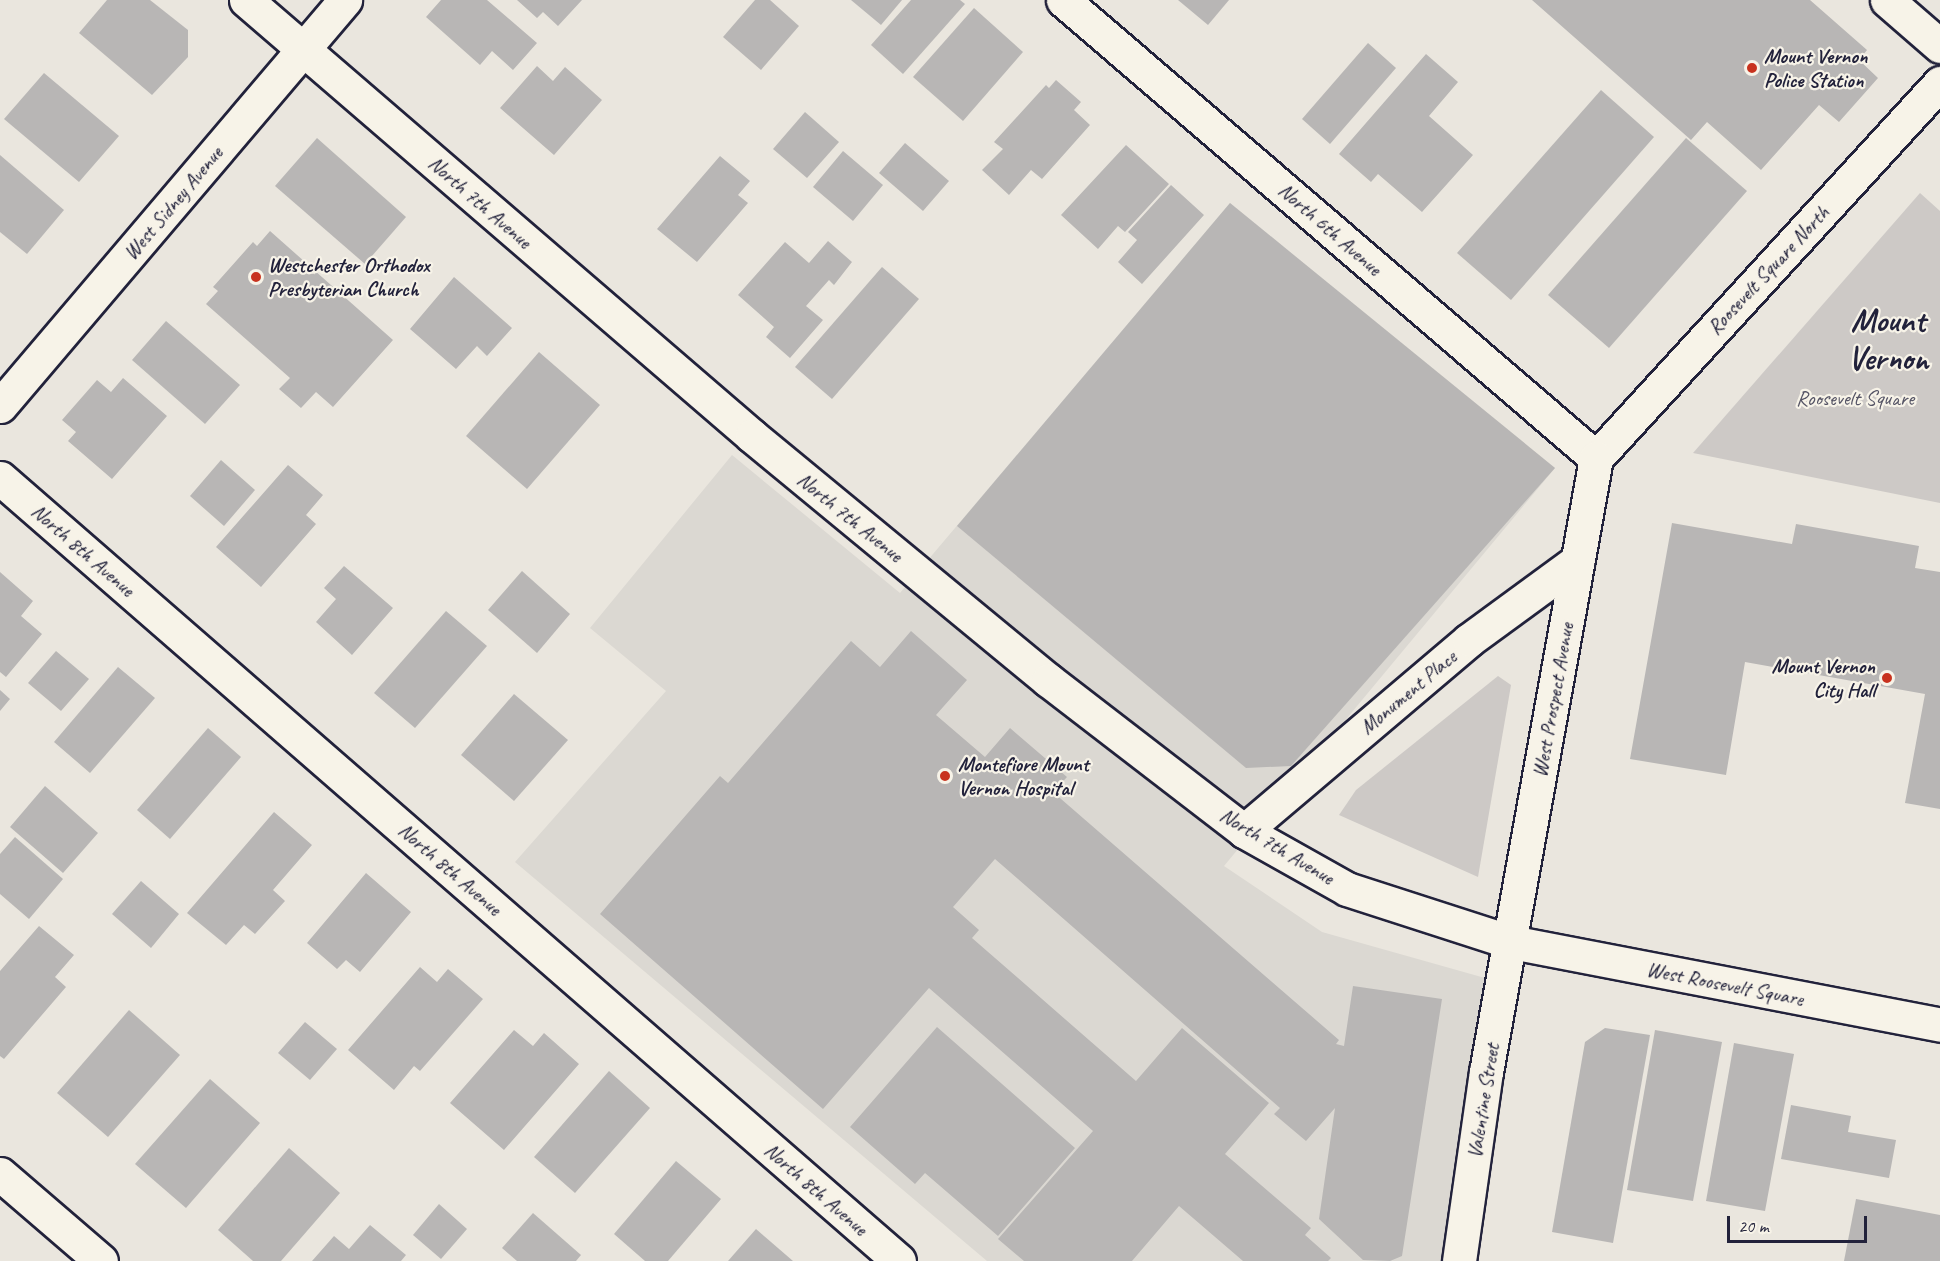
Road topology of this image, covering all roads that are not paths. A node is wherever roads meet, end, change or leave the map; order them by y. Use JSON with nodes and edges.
{"nodes":[{"id":1,"x":246,"y":0,"type":"edge"},
{"id":2,"x":345,"y":0,"type":"edge"},
{"id":3,"x":1063,"y":0,"type":"edge"},
{"id":4,"x":1887,"y":0,"type":"edge"},
{"id":5,"x":1940,"y":46,"type":"edge"},
{"id":6,"x":303,"y":50,"type":"junction"},
{"id":7,"x":1940,"y":83,"type":"edge"},
{"id":8,"x":0,"y":406,"type":"edge"},
{"id":9,"x":1596,"y":458,"type":"junction"},
{"id":10,"x":0,"y":478,"type":"edge"},
{"id":11,"x":1576,"y":561,"type":"junction"},
{"id":12,"x":1244,"y":831,"type":"junction"},
{"id":13,"x":1511,"y":942,"type":"junction"},
{"id":14,"x":1940,"y":1025,"type":"edge"},
{"id":15,"x":0,"y":1174,"type":"edge"},
{"id":16,"x":101,"y":1261,"type":"edge"},
{"id":17,"x":899,"y":1261,"type":"edge"},
{"id":18,"x":1459,"y":1261,"type":"edge"}],
"edges":[{"from":1,"to":6,"type":"street","name":"North 7th Avenue"},
{"from":2,"to":6,"type":"street","name":"West Sidney Avenue"},
{"from":3,"to":9,"type":"street","name":"North 6th Avenue"},
{"from":4,"to":5,"type":"street"},
{"from":6,"to":8,"type":"street","name":"West Sidney Avenue"},
{"from":6,"to":12,"type":"street","name":"North 7th Avenue"},
{"from":7,"to":9,"type":"street","name":"Roosevelt Square North"},
{"from":9,"to":11,"type":"street","name":"West Prospect Avenue"},
{"from":10,"to":17,"type":"street","name":"North 8th Avenue"},
{"from":11,"to":12,"type":"street","name":"Monument Place"},
{"from":11,"to":13,"type":"street","name":"West Prospect Avenue"},
{"from":12,"to":13,"type":"street","name":"North 7th Avenue"},
{"from":13,"to":14,"type":"street","name":"West Roosevelt Square"},
{"from":13,"to":18,"type":"street","name":"Valentine Street"},
{"from":15,"to":16,"type":"street"}]}
